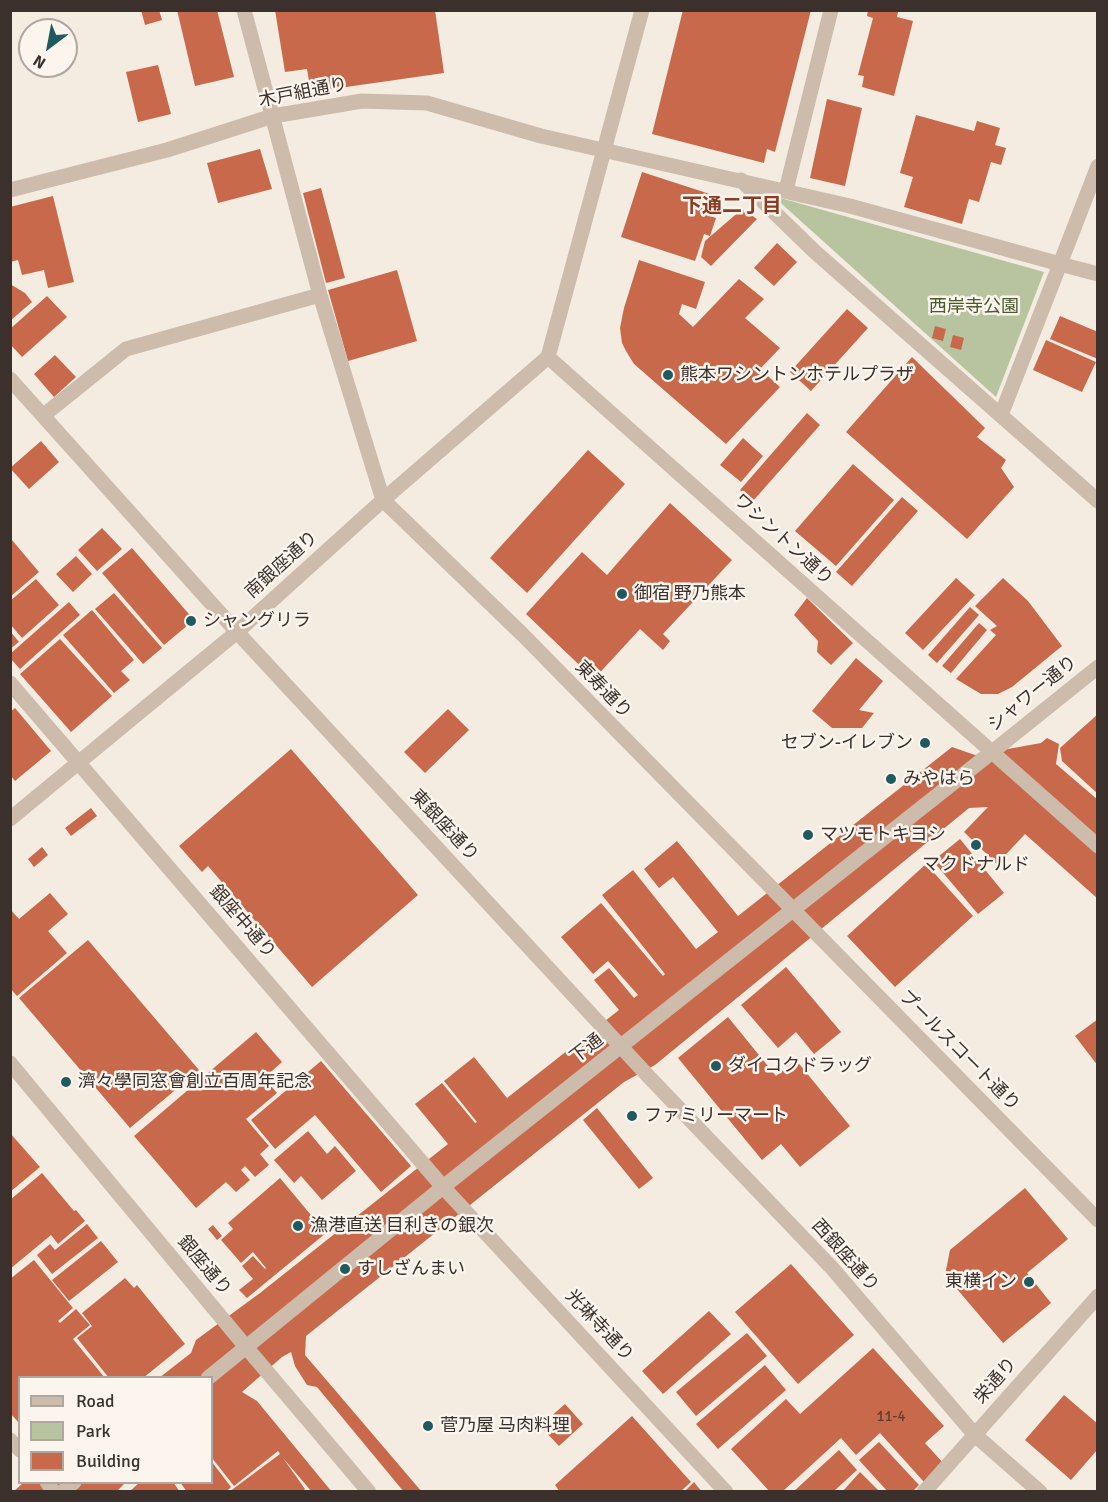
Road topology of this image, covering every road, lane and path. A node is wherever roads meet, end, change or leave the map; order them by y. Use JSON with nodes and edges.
{"nodes":[{"id":1,"x":244,"y":10,"type":"edge"},
{"id":2,"x":642,"y":10,"type":"edge"},
{"id":3,"x":831,"y":10,"type":"edge"},
{"id":4,"x":273,"y":116,"type":"junction"},
{"id":5,"x":606,"y":151,"type":"junction"},
{"id":6,"x":1098,"y":166,"type":"edge"},
{"id":7,"x":740,"y":179,"type":"junction"},
{"id":8,"x":10,"y":190,"type":"edge"},
{"id":9,"x":786,"y":190,"type":"junction"},
{"id":10,"x":1060,"y":264,"type":"junction"},
{"id":11,"x":1098,"y":274,"type":"edge"},
{"id":12,"x":320,"y":295,"type":"junction"},
{"id":13,"x":548,"y":357,"type":"junction"},
{"id":14,"x":10,"y":379,"type":"edge"},
{"id":15,"x":44,"y":415,"type":"junction"},
{"id":16,"x":1001,"y":415,"type":"junction"},
{"id":17,"x":383,"y":500,"type":"junction"},
{"id":18,"x":1098,"y":501,"type":"edge"},
{"id":19,"x":237,"y":632,"type":"junction"},
{"id":20,"x":1098,"y":667,"type":"edge"},
{"id":21,"x":10,"y":683,"type":"edge"},
{"id":22,"x":992,"y":752,"type":"junction"},
{"id":23,"x":78,"y":761,"type":"junction"},
{"id":24,"x":10,"y":819,"type":"edge"},
{"id":25,"x":1098,"y":846,"type":"edge"},
{"id":26,"x":792,"y":910,"type":"junction"},
{"id":27,"x":622,"y":1046,"type":"junction"},
{"id":28,"x":10,"y":1063,"type":"edge"},
{"id":29,"x":443,"y":1187,"type":"junction"},
{"id":30,"x":1098,"y":1220,"type":"edge"},
{"id":31,"x":1098,"y":1296,"type":"edge"},
{"id":32,"x":246,"y":1347,"type":"junction"},
{"id":33,"x":209,"y":1376,"type":"edge"},
{"id":34,"x":975,"y":1435,"type":"junction"},
{"id":35,"x":369,"y":1491,"type":"edge"},
{"id":36,"x":726,"y":1491,"type":"edge"},
{"id":37,"x":924,"y":1491,"type":"edge"},
{"id":38,"x":1040,"y":1491,"type":"edge"}],
"edges":[{"from":1,"to":4,"type":"street"},
{"from":2,"to":5,"type":"street"},
{"from":3,"to":9,"type":"street"},
{"from":4,"to":5,"type":"street","name":"木戸組通り"},
{"from":4,"to":8,"type":"street","name":"木戸組通り"},
{"from":4,"to":12,"type":"street"},
{"from":5,"to":7,"type":"street","name":"木戸組通り"},
{"from":5,"to":13,"type":"street"},
{"from":6,"to":10,"type":"street"},
{"from":7,"to":9,"type":"street","name":"木戸組通り"},
{"from":7,"to":16,"type":"street"},
{"from":9,"to":10,"type":"street","name":"木戸組通り"},
{"from":10,"to":11,"type":"street","name":"木戸組通り"},
{"from":10,"to":16,"type":"street"},
{"from":12,"to":15,"type":"street"},
{"from":12,"to":17,"type":"street"},
{"from":13,"to":17,"type":"street","name":"南銀座通り"},
{"from":13,"to":22,"type":"street","name":"ワシントン通り"},
{"from":14,"to":15,"type":"street","name":"東銀座通り"},
{"from":15,"to":19,"type":"street","name":"東銀座通り"},
{"from":16,"to":18,"type":"street"},
{"from":17,"to":19,"type":"street","name":"南銀座通り"},
{"from":17,"to":26,"type":"street","name":"東寿通り"},
{"from":19,"to":23,"type":"street","name":"南銀座通り"},
{"from":19,"to":27,"type":"street","name":"東銀座通り"},
{"from":20,"to":22,"type":"street","name":"シャワー通り"},
{"from":21,"to":23,"type":"street","name":"銀座中通り"},
{"from":22,"to":25,"type":"street","name":"ワシントン通り"},
{"from":22,"to":26,"type":"street","name":"下通"},
{"from":23,"to":24,"type":"street","name":"南銀座通り"},
{"from":23,"to":29,"type":"street","name":"銀座中通り"},
{"from":26,"to":27,"type":"street","name":"下通"},
{"from":26,"to":30,"type":"street","name":"プールスコート通り"},
{"from":27,"to":29,"type":"street","name":"下通"},
{"from":27,"to":34,"type":"street","name":"西銀座通り"},
{"from":28,"to":32,"type":"street","name":"銀座通り"},
{"from":29,"to":32,"type":"street","name":"下通"},
{"from":29,"to":36,"type":"street","name":"光琳寺通り"},
{"from":31,"to":34,"type":"street","name":"栄通り"},
{"from":32,"to":33,"type":"street","name":"下通"},
{"from":32,"to":35,"type":"street","name":"銀座通り"},
{"from":34,"to":37,"type":"street","name":"栄通り"},
{"from":34,"to":38,"type":"street","name":"西銀座通り"}]}
